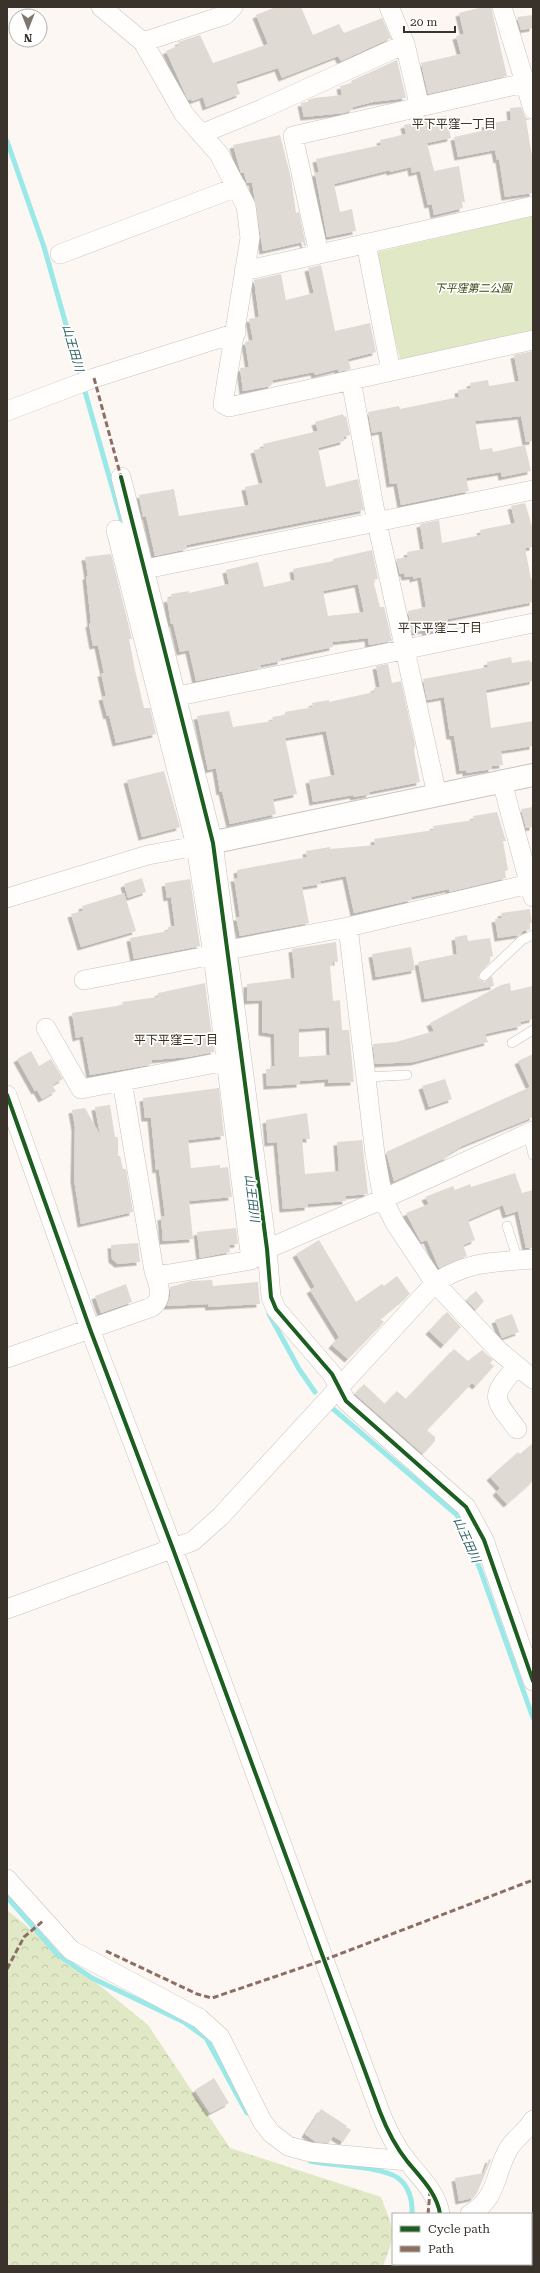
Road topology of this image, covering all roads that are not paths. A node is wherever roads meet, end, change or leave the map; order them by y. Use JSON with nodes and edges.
{"nodes":[{"id":1,"x":101,"y":7,"type":"edge"},
{"id":2,"x":232,"y":7,"type":"edge"},
{"id":3,"x":389,"y":7,"type":"edge"},
{"id":4,"x":502,"y":7,"type":"edge"},
{"id":5,"x":143,"y":42,"type":"junction"},
{"id":6,"x":405,"y":44,"type":"junction"},
{"id":7,"x":529,"y":82,"type":"edge"},
{"id":8,"x":420,"y":108,"type":"junction"},
{"id":9,"x":533,"y":109,"type":"edge"},
{"id":10,"x":201,"y":134,"type":"junction"},
{"id":11,"x":237,"y":187,"type":"junction"},
{"id":12,"x":533,"y":206,"type":"edge"},
{"id":13,"x":366,"y":243,"type":"junction"},
{"id":14,"x":60,"y":254,"type":"dead end"},
{"id":15,"x":319,"y":254,"type":"junction"},
{"id":16,"x":244,"y":271,"type":"junction"},
{"id":17,"x":236,"y":333,"type":"junction"},
{"id":18,"x":533,"y":340,"type":"edge"},
{"id":19,"x":391,"y":371,"type":"junction"},
{"id":20,"x":351,"y":380,"type":"junction"},
{"id":21,"x":7,"y":410,"type":"edge"},
{"id":22,"x":120,"y":477,"type":"dead end"},
{"id":23,"x":533,"y":490,"type":"edge"},
{"id":24,"x":377,"y":523,"type":"junction"},
{"id":25,"x":116,"y":530,"type":"dead end"},
{"id":26,"x":135,"y":571,"type":"junction"},
{"id":27,"x":533,"y":623,"type":"edge"},
{"id":28,"x":404,"y":650,"type":"junction"},
{"id":29,"x":167,"y":698,"type":"junction"},
{"id":30,"x":533,"y":776,"type":"edge"},
{"id":31,"x":502,"y":782,"type":"junction"},
{"id":32,"x":437,"y":795,"type":"junction"},
{"id":33,"x":205,"y":844,"type":"junction"},
{"id":34,"x":531,"y":891,"type":"edge"},
{"id":35,"x":7,"y":898,"type":"edge"},
{"id":36,"x":348,"y":927,"type":"junction"},
{"id":37,"x":533,"y":935,"type":"edge"},
{"id":38,"x":221,"y":953,"type":"junction"},
{"id":39,"x":484,"y":976,"type":"dead end"},
{"id":40,"x":84,"y":980,"type":"dead end"},
{"id":41,"x":46,"y":1028,"type":"dead end"},
{"id":42,"x":533,"y":1030,"type":"edge"},
{"id":43,"x":512,"y":1043,"type":"dead end"},
{"id":44,"x":233,"y":1059,"type":"junction"},
{"id":45,"x":407,"y":1075,"type":"dead end"},
{"id":46,"x":366,"y":1078,"type":"junction"},
{"id":47,"x":122,"y":1081,"type":"junction"},
{"id":48,"x":7,"y":1095,"type":"edge"},
{"id":49,"x":531,"y":1132,"type":"edge"},
{"id":50,"x":533,"y":1155,"type":"edge"},
{"id":51,"x":383,"y":1199,"type":"junction"},
{"id":52,"x":507,"y":1226,"type":"dead end"},
{"id":53,"x":267,"y":1249,"type":"junction"},
{"id":54,"x":526,"y":1259,"type":"edge"},
{"id":55,"x":251,"y":1260,"type":"junction"},
{"id":56,"x":154,"y":1271,"type":"junction"},
{"id":57,"x":435,"y":1283,"type":"junction"},
{"id":58,"x":90,"y":1329,"type":"junction"},
{"id":59,"x":7,"y":1358,"type":"edge"},
{"id":60,"x":517,"y":1366,"type":"junction"},
{"id":61,"x":533,"y":1379,"type":"edge"},
{"id":62,"x":340,"y":1386,"type":"junction"},
{"id":63,"x":517,"y":1429,"type":"dead end"},
{"id":64,"x":174,"y":1549,"type":"junction"},
{"id":65,"x":7,"y":1609,"type":"edge"},
{"id":66,"x":533,"y":1681,"type":"edge"},
{"id":67,"x":7,"y":1879,"type":"edge"},
{"id":68,"x":533,"y":2120,"type":"edge"},
{"id":69,"x":407,"y":2161,"type":"junction"},
{"id":70,"x":440,"y":2213,"type":"edge"},
{"id":71,"x":471,"y":2213,"type":"edge"}],
"edges":[{"from":1,"to":5,"type":"street"},
{"from":2,"to":5,"type":"street"},
{"from":3,"to":6,"type":"street"},
{"from":4,"to":7,"type":"street"},
{"from":5,"to":10,"type":"street"},
{"from":6,"to":8,"type":"street"},
{"from":6,"to":10,"type":"street"},
{"from":7,"to":8,"type":"street"},
{"from":7,"to":9,"type":"street"},
{"from":8,"to":15,"type":"street"},
{"from":10,"to":11,"type":"street"},
{"from":11,"to":14,"type":"street"},
{"from":11,"to":16,"type":"street"},
{"from":12,"to":13,"type":"street"},
{"from":13,"to":15,"type":"street"},
{"from":13,"to":19,"type":"street"},
{"from":15,"to":16,"type":"street"},
{"from":16,"to":17,"type":"street"},
{"from":17,"to":20,"type":"street"},
{"from":17,"to":21,"type":"street"},
{"from":18,"to":19,"type":"street"},
{"from":19,"to":20,"type":"street"},
{"from":20,"to":24,"type":"street"},
{"from":22,"to":26,"type":"street"},
{"from":23,"to":24,"type":"street"},
{"from":24,"to":26,"type":"street"},
{"from":24,"to":28,"type":"street"},
{"from":25,"to":26,"type":"street"},
{"from":26,"to":29,"type":"street"},
{"from":27,"to":28,"type":"street"},
{"from":28,"to":29,"type":"street"},
{"from":28,"to":32,"type":"street"},
{"from":29,"to":33,"type":"street"},
{"from":30,"to":31,"type":"street"},
{"from":31,"to":32,"type":"street"},
{"from":31,"to":34,"type":"street"},
{"from":32,"to":33,"type":"street"},
{"from":33,"to":35,"type":"street"},
{"from":33,"to":38,"type":"street"},
{"from":34,"to":36,"type":"street"},
{"from":36,"to":38,"type":"street"},
{"from":36,"to":46,"type":"street"},
{"from":37,"to":39,"type":"lane"},
{"from":38,"to":40,"type":"street"},
{"from":38,"to":44,"type":"street"},
{"from":41,"to":47,"type":"street"},
{"from":42,"to":43,"type":"lane"},
{"from":44,"to":47,"type":"street"},
{"from":44,"to":53,"type":"street"},
{"from":44,"to":55,"type":"street"},
{"from":45,"to":46,"type":"lane"},
{"from":46,"to":51,"type":"street"},
{"from":47,"to":56,"type":"street"},
{"from":48,"to":58,"type":"street"},
{"from":49,"to":50,"type":"lane"},
{"from":49,"to":51,"type":"street"},
{"from":51,"to":53,"type":"street"},
{"from":51,"to":57,"type":"street"},
{"from":52,"to":54,"type":"lane"},
{"from":53,"to":55,"type":"street"},
{"from":53,"to":62,"type":"street"},
{"from":54,"to":57,"type":"street"},
{"from":55,"to":56,"type":"street"},
{"from":56,"to":58,"type":"street"},
{"from":57,"to":60,"type":"street"},
{"from":57,"to":62,"type":"street"},
{"from":58,"to":59,"type":"street"},
{"from":58,"to":64,"type":"street"},
{"from":60,"to":61,"type":"street"},
{"from":60,"to":63,"type":"street"},
{"from":62,"to":64,"type":"street"},
{"from":62,"to":66,"type":"street"},
{"from":64,"to":65,"type":"street"},
{"from":64,"to":69,"type":"street"},
{"from":67,"to":69,"type":"street"},
{"from":68,"to":71,"type":"street"},
{"from":69,"to":70,"type":"street"}]}
